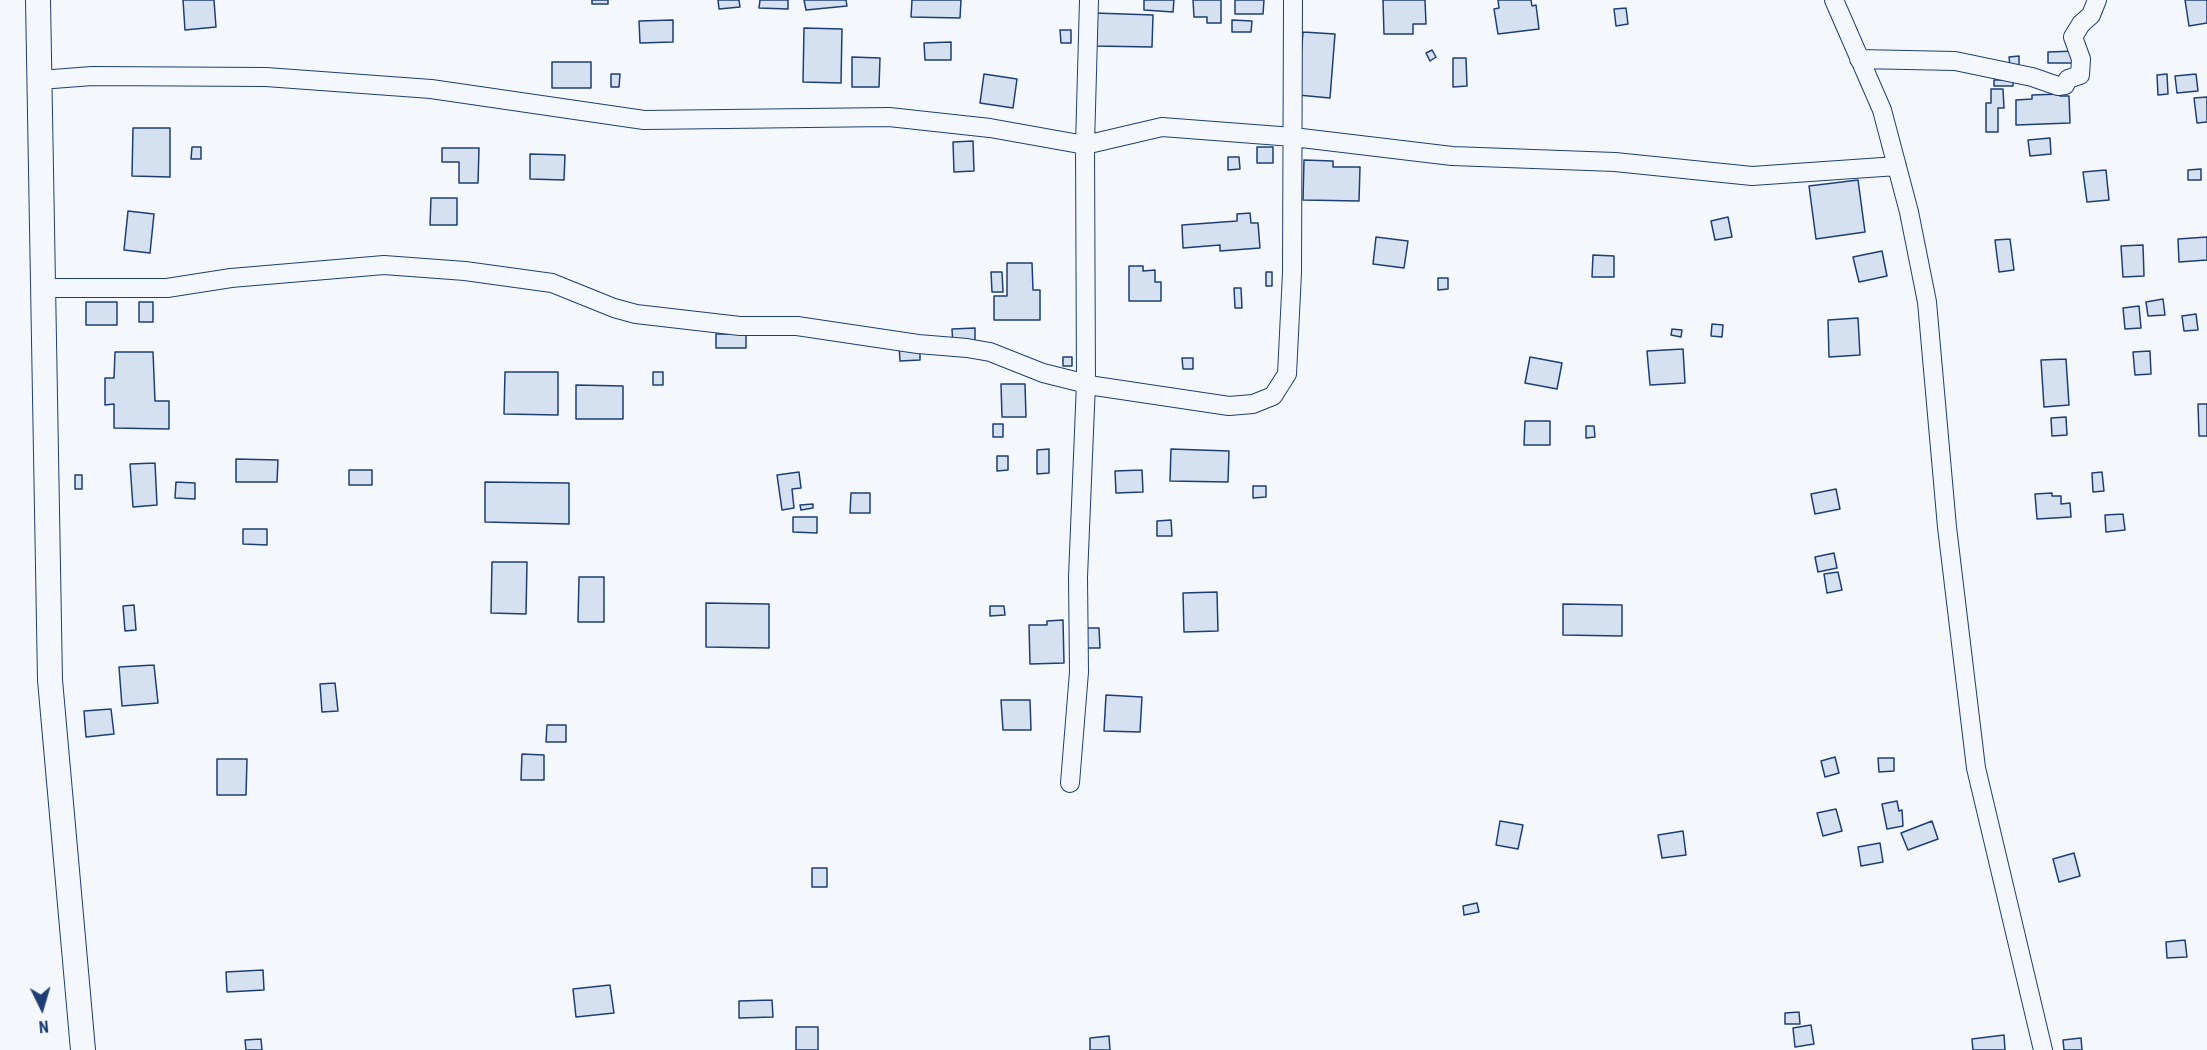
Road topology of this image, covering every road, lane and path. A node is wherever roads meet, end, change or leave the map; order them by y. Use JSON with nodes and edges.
{"nodes":[{"id":1,"x":38,"y":0,"type":"edge"},
{"id":2,"x":1089,"y":0,"type":"edge"},
{"id":3,"x":1293,"y":0,"type":"edge"},
{"id":4,"x":1834,"y":0,"type":"edge"},
{"id":5,"x":2097,"y":0,"type":"edge"},
{"id":6,"x":1859,"y":59,"type":"junction"},
{"id":7,"x":40,"y":80,"type":"junction"},
{"id":8,"x":1293,"y":137,"type":"junction"},
{"id":9,"x":1085,"y":145,"type":"junction"},
{"id":10,"x":1897,"y":166,"type":"junction"},
{"id":11,"x":44,"y":288,"type":"junction"},
{"id":12,"x":1086,"y":383,"type":"junction"},
{"id":13,"x":1070,"y":783,"type":"dead end"},
{"id":14,"x":83,"y":1050,"type":"edge"},
{"id":15,"x":2043,"y":1050,"type":"edge"}],
"edges":[{"from":1,"to":7,"type":"street"},
{"from":2,"to":9,"type":"street"},
{"from":3,"to":8,"type":"street"},
{"from":4,"to":6,"type":"street"},
{"from":5,"to":6,"type":"street"},
{"from":6,"to":10,"type":"street"},
{"from":7,"to":9,"type":"street"},
{"from":7,"to":11,"type":"street"},
{"from":8,"to":9,"type":"street"},
{"from":8,"to":10,"type":"street"},
{"from":8,"to":12,"type":"street"},
{"from":9,"to":12,"type":"street"},
{"from":10,"to":15,"type":"street"},
{"from":11,"to":12,"type":"street"},
{"from":11,"to":14,"type":"street"},
{"from":12,"to":13,"type":"street"}]}
